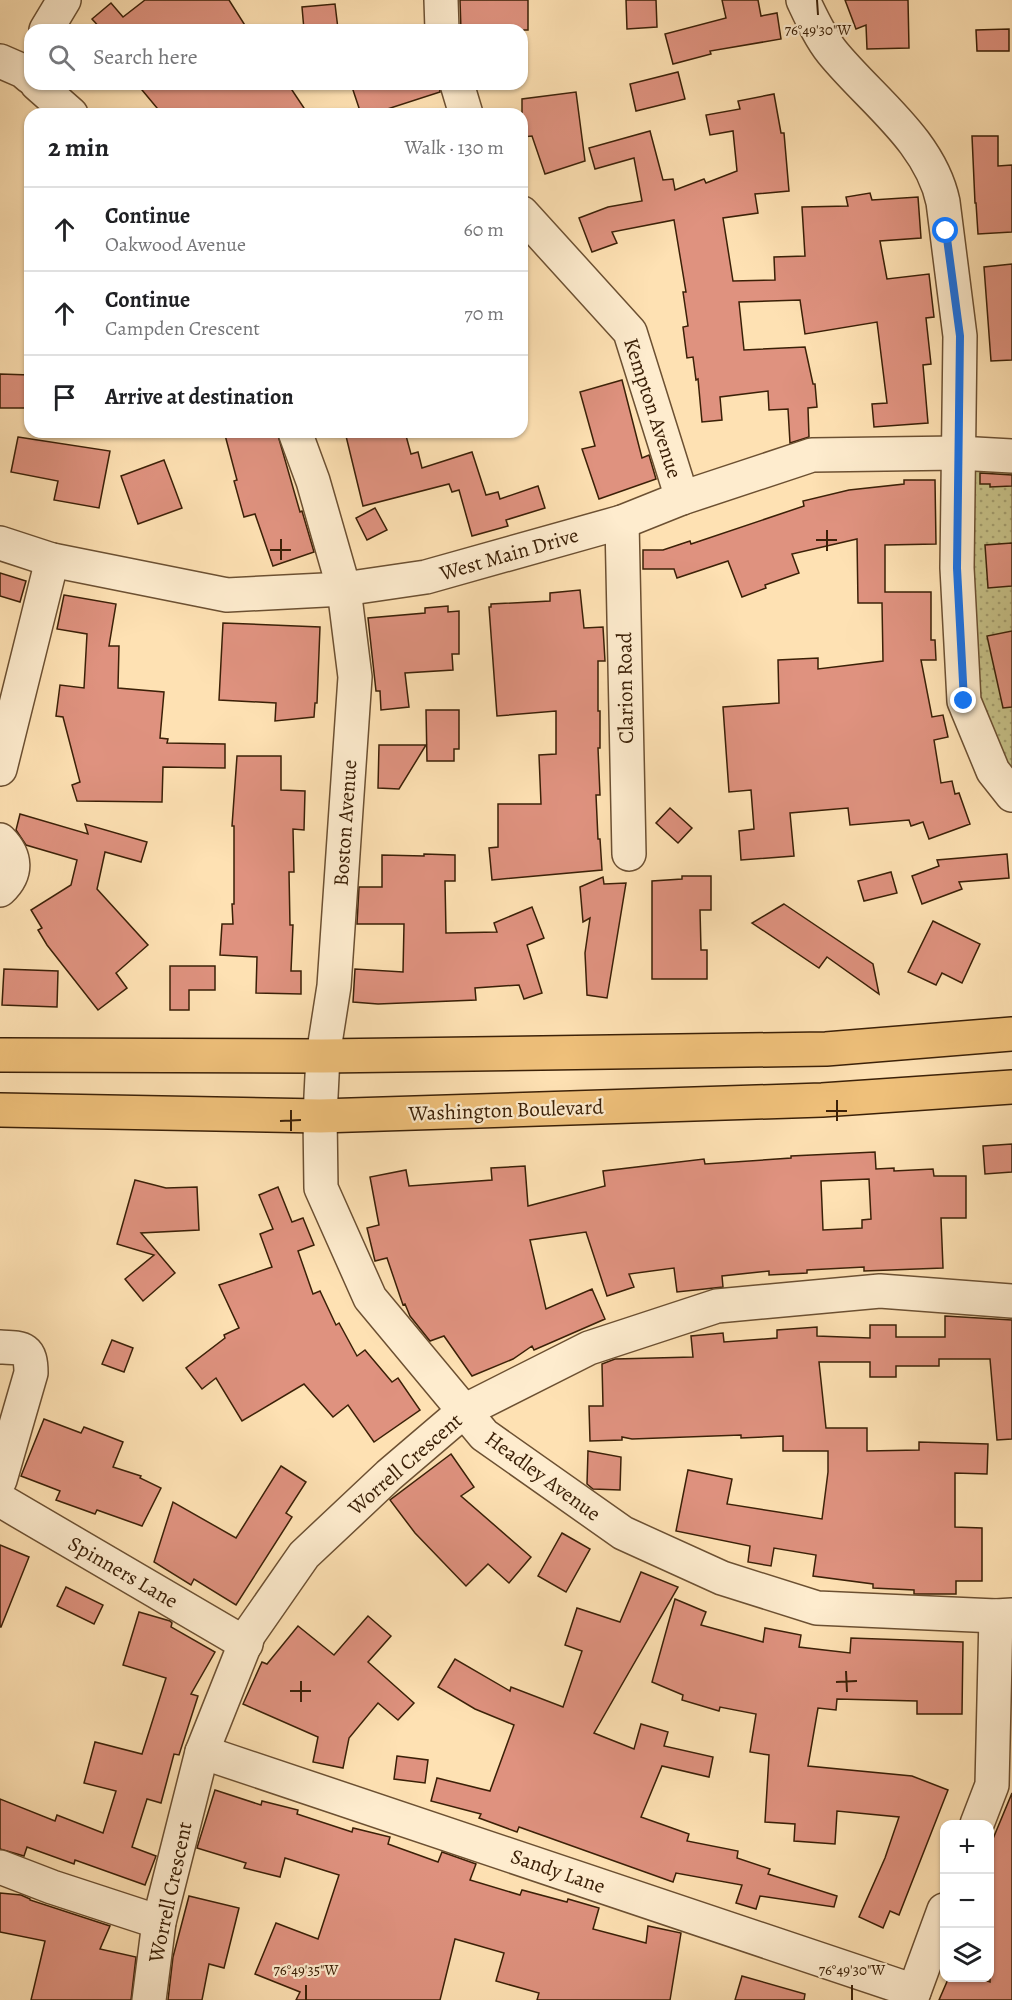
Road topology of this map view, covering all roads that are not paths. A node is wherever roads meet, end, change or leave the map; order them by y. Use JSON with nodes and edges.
{"nodes":[{"id":1,"x":64,"y":0,"type":"edge"},
{"id":2,"x":441,"y":0,"type":"edge"},
{"id":3,"x":803,"y":0,"type":"edge"},
{"id":4,"x":50,"y":24,"type":"edge"},
{"id":5,"x":442,"y":24,"type":"edge"},
{"id":6,"x":45,"y":90,"type":"edge"},
{"id":7,"x":459,"y":90,"type":"edge"},
{"id":8,"x":65,"y":108,"type":"edge"},
{"id":9,"x":464,"y":108,"type":"edge"},
{"id":10,"x":528,"y":220,"type":"edge"},
{"id":11,"x":297,"y":438,"type":"edge"},
{"id":12,"x":958,"y":453,"type":"junction"},
{"id":13,"x":1012,"y":456,"type":"edge"},
{"id":14,"x":682,"y":498,"type":"junction"},
{"id":15,"x":622,"y":522,"type":"junction"},
{"id":16,"x":0,"y":543,"type":"edge"},
{"id":17,"x":52,"y":560,"type":"junction"},
{"id":18,"x":344,"y":589,"type":"junction"},
{"id":19,"x":0,"y":769,"type":"edge"},
{"id":20,"x":1012,"y":795,"type":"edge"},
{"id":21,"x":0,"y":840,"type":"edge"},
{"id":22,"x":628,"y":854,"type":"dead end"},
{"id":23,"x":0,"y":890,"type":"edge"},
{"id":24,"x":1012,"y":1034,"type":"edge"},
{"id":25,"x":0,"y":1054,"type":"edge"},
{"id":26,"x":323,"y":1056,"type":"junction"},
{"id":27,"x":1012,"y":1087,"type":"edge"},
{"id":28,"x":0,"y":1110,"type":"edge"},
{"id":29,"x":321,"y":1116,"type":"junction"},
{"id":30,"x":1012,"y":1301,"type":"edge"},
{"id":31,"x":14,"y":1350,"type":"edge"},
{"id":32,"x":464,"y":1411,"type":"junction"},
{"id":33,"x":0,"y":1479,"type":"edge"},
{"id":34,"x":0,"y":1500,"type":"edge"},
{"id":35,"x":1004,"y":1616,"type":"edge"},
{"id":36,"x":246,"y":1644,"type":"junction"},
{"id":37,"x":202,"y":1752,"type":"junction"},
{"id":38,"x":979,"y":1820,"type":"edge"},
{"id":39,"x":0,"y":1867,"type":"edge"},
{"id":40,"x":159,"y":1922,"type":"junction"},
{"id":41,"x":940,"y":1923,"type":"edge"},
{"id":42,"x":912,"y":1995,"type":"edge"},
{"id":43,"x":149,"y":2000,"type":"edge"}],
"edges":[{"from":1,"to":4,"type":"street"},
{"from":2,"to":5,"type":"street"},
{"from":3,"to":12,"type":"street"},
{"from":6,"to":8,"type":"street"},
{"from":7,"to":9,"type":"street"},
{"from":10,"to":14,"type":"street","name":"Kempton Avenue"},
{"from":11,"to":18,"type":"street","name":"Boston Avenue"},
{"from":12,"to":13,"type":"street","name":"West Main Drive"},
{"from":12,"to":14,"type":"street","name":"West Main Drive"},
{"from":12,"to":20,"type":"street"},
{"from":14,"to":15,"type":"street","name":"West Main Drive"},
{"from":15,"to":18,"type":"street","name":"West Main Drive"},
{"from":15,"to":22,"type":"street","name":"Clarion Road"},
{"from":16,"to":17,"type":"street","name":"West Main Drive"},
{"from":17,"to":18,"type":"street","name":"West Main Drive"},
{"from":17,"to":19,"type":"street"},
{"from":18,"to":26,"type":"street","name":"Boston Avenue"},
{"from":21,"to":23,"type":"street"},
{"from":24,"to":26,"type":"highway"},
{"from":25,"to":26,"type":"highway"},
{"from":26,"to":29,"type":"street","name":"Headley Avenue"},
{"from":27,"to":29,"type":"highway","name":"Washington Boulevard"},
{"from":28,"to":29,"type":"highway","name":"Washington Boulevard"},
{"from":29,"to":32,"type":"street","name":"Headley Avenue"},
{"from":30,"to":32,"type":"street","name":"Worrell Crescent"},
{"from":31,"to":33,"type":"street"},
{"from":32,"to":35,"type":"street","name":"Headley Avenue"},
{"from":32,"to":36,"type":"street","name":"Worrell Crescent"},
{"from":34,"to":36,"type":"street","name":"Spinners Lane"},
{"from":35,"to":38,"type":"street"},
{"from":36,"to":37,"type":"street","name":"Worrell Crescent"},
{"from":37,"to":40,"type":"street","name":"Worrell Crescent"},
{"from":37,"to":42,"type":"street","name":"Sandy Lane"},
{"from":39,"to":40,"type":"street"},
{"from":40,"to":43,"type":"street","name":"Worrell Crescent"},
{"from":41,"to":42,"type":"street"}]}
